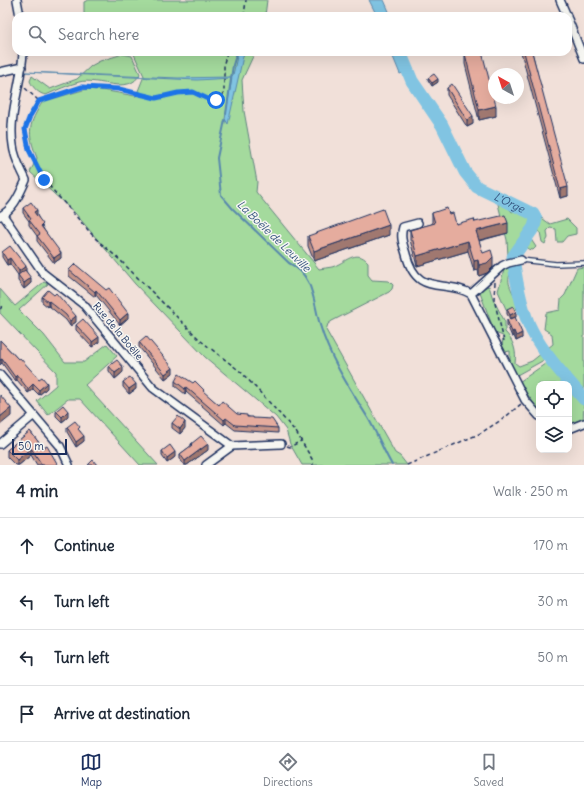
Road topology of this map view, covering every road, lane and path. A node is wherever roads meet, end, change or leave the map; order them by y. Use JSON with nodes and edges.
{"nodes":[{"id":1,"x":17,"y":0,"type":"edge"},
{"id":2,"x":246,"y":0,"type":"edge"},
{"id":3,"x":560,"y":0,"type":"edge"},
{"id":4,"x":19,"y":12,"type":"edge"},
{"id":5,"x":244,"y":12,"type":"edge"},
{"id":6,"x":566,"y":12,"type":"edge"},
{"id":7,"x":572,"y":28,"type":"edge"},
{"id":8,"x":23,"y":56,"type":"edge"},
{"id":9,"x":226,"y":56,"type":"edge"},
{"id":10,"x":584,"y":59,"type":"edge"},
{"id":11,"x":22,"y":67,"type":"junction"},
{"id":12,"x":0,"y":72,"type":"edge"},
{"id":13,"x":19,"y":88,"type":"junction"},
{"id":14,"x":39,"y":101,"type":"junction"},
{"id":15,"x":1,"y":216,"type":"edge"},
{"id":16,"x":418,"y":223,"type":"dead end"},
{"id":17,"x":521,"y":260,"type":"joint"},
{"id":18,"x":584,"y":263,"type":"edge"},
{"id":19,"x":496,"y":273,"type":"junction"},
{"id":20,"x":471,"y":294,"type":"junction"},
{"id":21,"x":4,"y":305,"type":"dead end"},
{"id":22,"x":0,"y":309,"type":"edge"},
{"id":23,"x":504,"y":343,"type":"dead end"},
{"id":24,"x":0,"y":376,"type":"edge"},
{"id":25,"x":525,"y":400,"type":"junction"},
{"id":26,"x":536,"y":413,"type":"edge"},
{"id":27,"x":34,"y":415,"type":"junction"},
{"id":28,"x":584,"y":423,"type":"edge"},
{"id":29,"x":572,"y":428,"type":"edge"},
{"id":30,"x":301,"y":440,"type":"junction"},
{"id":31,"x":0,"y":444,"type":"edge"},
{"id":32,"x":281,"y":444,"type":"joint"},
{"id":33,"x":232,"y":446,"type":"junction"},
{"id":34,"x":69,"y":465,"type":"edge"},
{"id":35,"x":206,"y":465,"type":"edge"},
{"id":36,"x":313,"y":465,"type":"edge"},
{"id":37,"x":407,"y":465,"type":"edge"}],
"edges":[{"from":1,"to":4,"type":"street"},
{"from":2,"to":5,"type":"path"},
{"from":3,"to":6,"type":"street"},
{"from":7,"to":10,"type":"street"},
{"from":8,"to":11,"type":"street"},
{"from":9,"to":14,"type":"path"},
{"from":11,"to":12,"type":"street"},
{"from":11,"to":13,"type":"street"},
{"from":13,"to":14,"type":"path"},
{"from":13,"to":15,"type":"street"},
{"from":14,"to":30,"type":"path"},
{"from":15,"to":33,"type":"street","name":"Rue de la Boëlle"},
{"from":16,"to":20,"type":"street"},
{"from":17,"to":18,"type":"lane"},
{"from":17,"to":19,"type":"street"},
{"from":19,"to":20,"type":"street"},
{"from":19,"to":23,"type":"path"},
{"from":20,"to":25,"type":"street"},
{"from":21,"to":22,"type":"path"},
{"from":24,"to":27,"type":"street"},
{"from":25,"to":26,"type":"street"},
{"from":25,"to":37,"type":"path"},
{"from":27,"to":31,"type":"street"},
{"from":27,"to":34,"type":"street"},
{"from":28,"to":29,"type":"street"},
{"from":30,"to":32,"type":"path"},
{"from":30,"to":36,"type":"path"},
{"from":32,"to":33,"type":"street"},
{"from":33,"to":35,"type":"street"}]}
